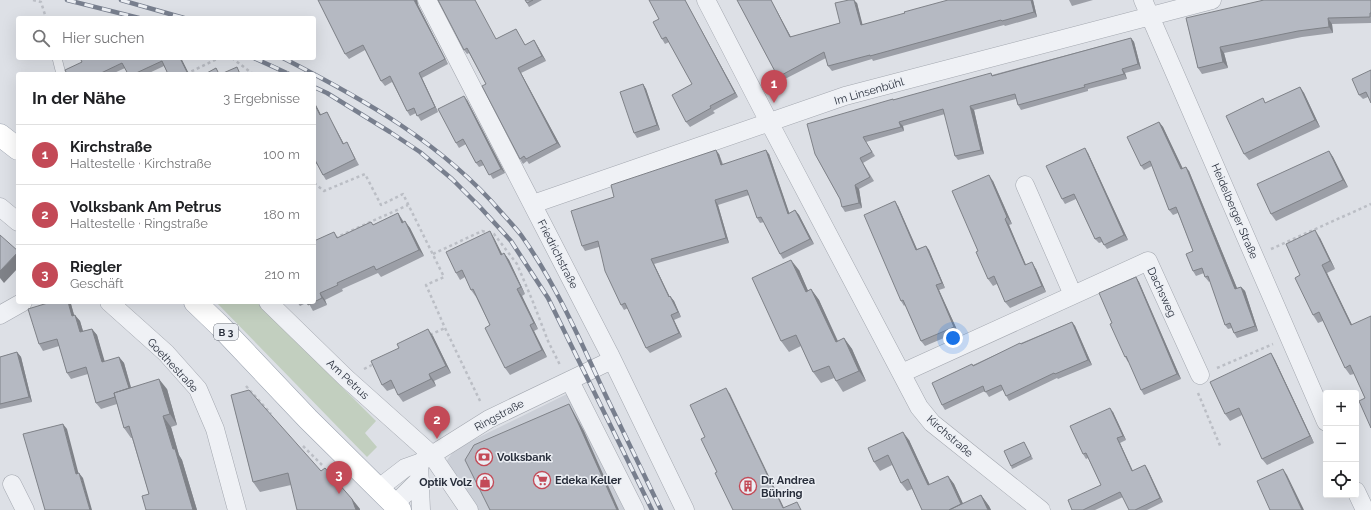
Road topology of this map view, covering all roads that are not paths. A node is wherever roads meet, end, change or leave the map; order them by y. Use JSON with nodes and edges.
{"nodes":[{"id":1,"x":427,"y":0,"type":"edge"},
{"id":2,"x":706,"y":0,"type":"edge"},
{"id":3,"x":1212,"y":0,"type":"edge"},
{"id":4,"x":1147,"y":8,"type":"edge"},
{"id":5,"x":58,"y":60,"type":"edge"},
{"id":6,"x":60,"y":72,"type":"edge"},
{"id":7,"x":769,"y":122,"type":"junction"},
{"id":8,"x":0,"y":135,"type":"edge"},
{"id":9,"x":16,"y":147,"type":"edge"},
{"id":10,"x":1025,"y":185,"type":"dead end"},
{"id":11,"x":533,"y":204,"type":"junction"},
{"id":12,"x":0,"y":207,"type":"edge"},
{"id":13,"x":16,"y":220,"type":"edge"},
{"id":14,"x":1073,"y":295,"type":"junction"},
{"id":15,"x":19,"y":304,"type":"edge"},
{"id":16,"x":111,"y":304,"type":"edge"},
{"id":17,"x":197,"y":304,"type":"edge"},
{"id":18,"x":270,"y":304,"type":"edge"},
{"id":19,"x":0,"y":315,"type":"edge"},
{"id":20,"x":612,"y":360,"type":"junction"},
{"id":21,"x":902,"y":373,"type":"junction"},
{"id":22,"x":1200,"y":375,"type":"road end"},
{"id":23,"x":570,"y":381,"type":"junction"},
{"id":24,"x":1323,"y":415,"type":"edge"},
{"id":25,"x":423,"y":465,"type":"junction"},
{"id":26,"x":12,"y":484,"type":"dead end"},
{"id":27,"x":379,"y":488,"type":"junction"},
{"id":28,"x":1359,"y":497,"type":"edge"},
{"id":29,"x":397,"y":507,"type":"edge"},
{"id":30,"x":25,"y":510,"type":"edge"},
{"id":31,"x":237,"y":510,"type":"edge"},
{"id":32,"x":421,"y":510,"type":"edge"},
{"id":33,"x":468,"y":510,"type":"edge"},
{"id":34,"x":635,"y":510,"type":"edge"},
{"id":35,"x":685,"y":510,"type":"edge"},
{"id":36,"x":1041,"y":510,"type":"edge"},
{"id":37,"x":1365,"y":510,"type":"edge"}],
"edges":[{"from":1,"to":11,"type":"street","name":"Friedrichstraße"},
{"from":2,"to":7,"type":"street","name":"Kirchstraße"},
{"from":3,"to":4,"type":"street","name":"Im Linsenbühl"},
{"from":4,"to":7,"type":"street","name":"Im Linsenbühl"},
{"from":4,"to":24,"type":"street","name":"Heidelberger Straße"},
{"from":5,"to":6,"type":"lane"},
{"from":7,"to":11,"type":"street","name":"Im Linsenbühl"},
{"from":7,"to":21,"type":"street","name":"Kirchstraße"},
{"from":8,"to":9,"type":"main road"},
{"from":10,"to":14,"type":"street"},
{"from":11,"to":20,"type":"street","name":"Friedrichstraße"},
{"from":12,"to":13,"type":"street"},
{"from":14,"to":21,"type":"street","name":"Dachsweg"},
{"from":14,"to":22,"type":"street","name":"Dachsweg"},
{"from":15,"to":19,"type":"street"},
{"from":16,"to":31,"type":"street","name":"Goethestraße"},
{"from":17,"to":27,"type":"main road","number":"B 3"},
{"from":18,"to":25,"type":"street","name":"Am Petrus"},
{"from":20,"to":23,"type":"street","name":"Ringstraße"},
{"from":20,"to":35,"type":"street","name":"Friedrichstraße"},
{"from":21,"to":36,"type":"street","name":"Kirchstraße"},
{"from":23,"to":25,"type":"street","name":"Ringstraße"},
{"from":23,"to":34,"type":"street"},
{"from":25,"to":27,"type":"street","name":"Ringstraße"},
{"from":25,"to":29,"type":"street","name":"Ringstraße"},
{"from":25,"to":32,"type":"street"},
{"from":25,"to":33,"type":"street"},
{"from":26,"to":30,"type":"street"},
{"from":27,"to":29,"type":"main road","number":"B 3"},
{"from":28,"to":37,"type":"street"}]}
